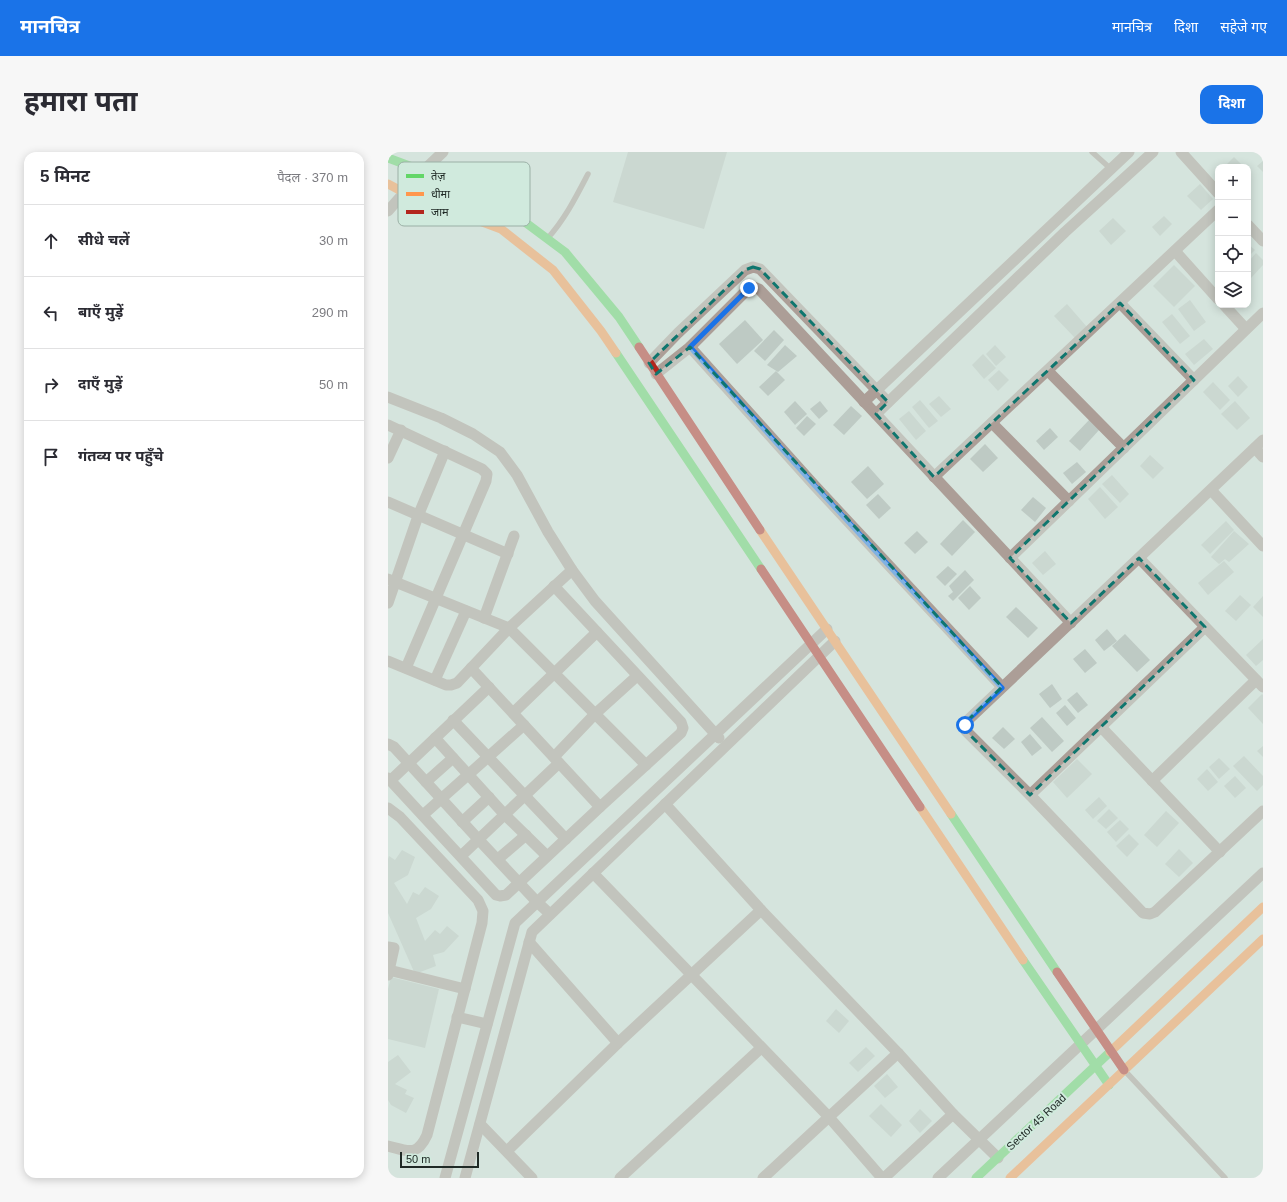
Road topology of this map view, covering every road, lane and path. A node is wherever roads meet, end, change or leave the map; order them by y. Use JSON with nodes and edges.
{"nodes":[{"id":1,"x":443,"y":152,"type":"edge"},
{"id":2,"x":1092,"y":152,"type":"edge"},
{"id":3,"x":1152,"y":152,"type":"edge"},
{"id":4,"x":1181,"y":152,"type":"edge"},
{"id":5,"x":1127,"y":154,"type":"edge"},
{"id":6,"x":388,"y":158,"type":"edge"},
{"id":7,"x":399,"y":162,"type":"edge"},
{"id":8,"x":432,"y":162,"type":"edge"},
{"id":9,"x":1136,"y":167,"type":"junction"},
{"id":10,"x":1111,"y":169,"type":"junction"},
{"id":11,"x":588,"y":174,"type":"dead end"},
{"id":12,"x":388,"y":184,"type":"edge"},
{"id":13,"x":398,"y":189,"type":"edge"},
{"id":14,"x":1215,"y":190,"type":"edge"},
{"id":15,"x":398,"y":200,"type":"edge"},
{"id":16,"x":388,"y":211,"type":"edge"},
{"id":17,"x":1215,"y":213,"type":"edge"},
{"id":18,"x":493,"y":226,"type":"edge"},
{"id":19,"x":530,"y":226,"type":"edge"},
{"id":20,"x":1251,"y":228,"type":"edge"},
{"id":21,"x":547,"y":239,"type":"junction"},
{"id":22,"x":1263,"y":241,"type":"edge"},
{"id":23,"x":1175,"y":251,"type":"junction"},
{"id":24,"x":753,"y":267,"type":"junction"},
{"id":25,"x":754,"y":287,"type":"junction"},
{"id":26,"x":1215,"y":295,"type":"edge"},
{"id":27,"x":1120,"y":303,"type":"junction"},
{"id":28,"x":1227,"y":308,"type":"edge"},
{"id":29,"x":1263,"y":313,"type":"edge"},
{"id":30,"x":1246,"y":329,"type":"junction"},
{"id":31,"x":690,"y":347,"type":"junction"},
{"id":32,"x":649,"y":363,"type":"junction"},
{"id":33,"x":1048,"y":371,"type":"junction"},
{"id":34,"x":656,"y":374,"type":"junction"},
{"id":35,"x":1194,"y":380,"type":"junction"},
{"id":36,"x":877,"y":390,"type":"junction"},
{"id":37,"x":388,"y":398,"type":"edge"},
{"id":38,"x":864,"y":402,"type":"junction"},
{"id":39,"x":888,"y":402,"type":"junction"},
{"id":40,"x":876,"y":414,"type":"junction"},
{"id":41,"x":992,"y":423,"type":"junction"},
{"id":42,"x":388,"y":424,"type":"edge"},
{"id":43,"x":401,"y":430,"type":"junction"},
{"id":44,"x":1259,"y":444,"type":"edge"},
{"id":45,"x":1124,"y":448,"type":"junction"},
{"id":46,"x":445,"y":452,"type":"junction"},
{"id":47,"x":1263,"y":457,"type":"edge"},
{"id":48,"x":388,"y":458,"type":"edge"},
{"id":49,"x":934,"y":477,"type":"junction"},
{"id":50,"x":1211,"y":490,"type":"junction"},
{"id":51,"x":1069,"y":501,"type":"junction"},
{"id":52,"x":388,"y":502,"type":"edge"},
{"id":53,"x":418,"y":516,"type":"junction"},
{"id":54,"x":464,"y":535,"type":"junction"},
{"id":55,"x":514,"y":536,"type":"dead end"},
{"id":56,"x":1263,"y":546,"type":"edge"},
{"id":57,"x":508,"y":554,"type":"junction"},
{"id":58,"x":1010,"y":558,"type":"junction"},
{"id":59,"x":1139,"y":558,"type":"junction"},
{"id":60,"x":572,"y":570,"type":"junction"},
{"id":61,"x":392,"y":581,"type":"edge"},
{"id":62,"x":554,"y":586,"type":"junction"},
{"id":63,"x":436,"y":598,"type":"junction"},
{"id":64,"x":388,"y":603,"type":"edge"},
{"id":65,"x":466,"y":611,"type":"junction"},
{"id":66,"x":484,"y":618,"type":"junction"},
{"id":67,"x":1071,"y":623,"type":"junction"},
{"id":68,"x":1205,"y":627,"type":"junction"},
{"id":69,"x":509,"y":628,"type":"junction"},
{"id":70,"x":827,"y":629,"type":"junction"},
{"id":71,"x":597,"y":632,"type":"junction"},
{"id":72,"x":835,"y":641,"type":"junction"},
{"id":73,"x":812,"y":644,"type":"junction"},
{"id":74,"x":820,"y":656,"type":"junction"},
{"id":75,"x":388,"y":661,"type":"edge"},
{"id":76,"x":406,"y":668,"type":"junction"},
{"id":77,"x":471,"y":668,"type":"junction"},
{"id":78,"x":554,"y":673,"type":"junction"},
{"id":79,"x":637,"y":676,"type":"junction"},
{"id":80,"x":435,"y":680,"type":"junction"},
{"id":81,"x":1259,"y":684,"type":"edge"},
{"id":82,"x":489,"y":687,"type":"junction"},
{"id":83,"x":1002,"y":688,"type":"junction"},
{"id":84,"x":513,"y":713,"type":"junction"},
{"id":85,"x":595,"y":714,"type":"junction"},
{"id":86,"x":454,"y":720,"type":"junction"},
{"id":87,"x":524,"y":725,"type":"junction"},
{"id":88,"x":1100,"y":727,"type":"junction"},
{"id":89,"x":716,"y":734,"type":"junction"},
{"id":90,"x":434,"y":738,"type":"junction"},
{"id":91,"x":388,"y":744,"type":"edge"},
{"id":92,"x":725,"y":746,"type":"junction"},
{"id":93,"x":488,"y":756,"type":"junction"},
{"id":94,"x":453,"y":758,"type":"junction"},
{"id":95,"x":557,"y":760,"type":"junction"},
{"id":96,"x":408,"y":763,"type":"junction"},
{"id":97,"x":646,"y":765,"type":"junction"},
{"id":98,"x":468,"y":774,"type":"junction"},
{"id":99,"x":389,"y":779,"type":"edge"},
{"id":100,"x":1152,"y":781,"type":"junction"},
{"id":101,"x":426,"y":782,"type":"junction"},
{"id":102,"x":1030,"y":795,"type":"junction"},
{"id":103,"x":525,"y":796,"type":"junction"},
{"id":104,"x":489,"y":797,"type":"junction"},
{"id":105,"x":440,"y":799,"type":"junction"},
{"id":106,"x":665,"y":804,"type":"junction"},
{"id":107,"x":600,"y":807,"type":"junction"},
{"id":108,"x":388,"y":808,"type":"edge"},
{"id":109,"x":1263,"y":811,"type":"edge"},
{"id":110,"x":423,"y":815,"type":"junction"},
{"id":111,"x":505,"y":815,"type":"junction"},
{"id":112,"x":462,"y":822,"type":"junction"},
{"id":113,"x":526,"y":835,"type":"junction"},
{"id":114,"x":566,"y":839,"type":"junction"},
{"id":115,"x":479,"y":840,"type":"junction"},
{"id":116,"x":1220,"y":852,"type":"junction"},
{"id":117,"x":461,"y":856,"type":"junction"},
{"id":118,"x":547,"y":856,"type":"junction"},
{"id":119,"x":498,"y":859,"type":"junction"},
{"id":120,"x":593,"y":873,"type":"junction"},
{"id":121,"x":1263,"y":874,"type":"edge"},
{"id":122,"x":520,"y":882,"type":"junction"},
{"id":123,"x":537,"y":902,"type":"junction"},
{"id":124,"x":1263,"y":907,"type":"edge"},
{"id":125,"x":761,"y":910,"type":"junction"},
{"id":126,"x":550,"y":914,"type":"junction"},
{"id":127,"x":1263,"y":939,"type":"edge"},
{"id":128,"x":529,"y":942,"type":"junction"},
{"id":129,"x":388,"y":947,"type":"edge"},
{"id":130,"x":389,"y":972,"type":"edge"},
{"id":131,"x":692,"y":975,"type":"junction"},
{"id":132,"x":465,"y":989,"type":"junction"},
{"id":133,"x":457,"y":1017,"type":"junction"},
{"id":134,"x":487,"y":1024,"type":"junction"},
{"id":135,"x":1096,"y":1031,"type":"junction"},
{"id":136,"x":618,"y":1043,"type":"junction"},
{"id":137,"x":1080,"y":1044,"type":"junction"},
{"id":138,"x":761,"y":1048,"type":"junction"},
{"id":139,"x":1111,"y":1052,"type":"junction"},
{"id":140,"x":898,"y":1053,"type":"junction"},
{"id":141,"x":1095,"y":1066,"type":"junction"},
{"id":142,"x":1124,"y":1070,"type":"junction"},
{"id":143,"x":1109,"y":1085,"type":"junction"},
{"id":144,"x":953,"y":1114,"type":"junction"},
{"id":145,"x":828,"y":1116,"type":"junction"},
{"id":146,"x":480,"y":1124,"type":"junction"},
{"id":147,"x":980,"y":1140,"type":"junction"},
{"id":148,"x":388,"y":1146,"type":"edge"},
{"id":149,"x":508,"y":1151,"type":"junction"},
{"id":150,"x":998,"y":1158,"type":"junction"},
{"id":151,"x":446,"y":1178,"type":"edge"},
{"id":152,"x":465,"y":1178,"type":"edge"},
{"id":153,"x":532,"y":1178,"type":"edge"},
{"id":154,"x":620,"y":1178,"type":"edge"},
{"id":155,"x":763,"y":1178,"type":"edge"},
{"id":156,"x":883,"y":1178,"type":"edge"},
{"id":157,"x":938,"y":1178,"type":"edge"},
{"id":158,"x":976,"y":1178,"type":"edge"},
{"id":159,"x":1010,"y":1178,"type":"edge"},
{"id":160,"x":1225,"y":1178,"type":"edge"}],
"edges":[{"from":1,"to":8,"type":"street"},
{"from":2,"to":10,"type":"lane"},
{"from":3,"to":9,"type":"street"},
{"from":4,"to":14,"type":"street"},
{"from":5,"to":9,"type":"street"},
{"from":5,"to":10,"type":"street"},
{"from":6,"to":7,"type":"street"},
{"from":9,"to":39,"type":"street"},
{"from":10,"to":36,"type":"street"},
{"from":11,"to":21,"type":"lane"},
{"from":12,"to":13,"type":"street"},
{"from":15,"to":16,"type":"street"},
{"from":17,"to":23,"type":"street"},
{"from":18,"to":73,"type":"street"},
{"from":19,"to":21,"type":"street"},
{"from":20,"to":22,"type":"street"},
{"from":21,"to":32,"type":"street"},
{"from":23,"to":26,"type":"street"},
{"from":23,"to":27,"type":"street"},
{"from":24,"to":25,"type":"street"},
{"from":24,"to":32,"type":"street"},
{"from":24,"to":36,"type":"street"},
{"from":25,"to":31,"type":"street"},
{"from":25,"to":38,"type":"street"},
{"from":27,"to":33,"type":"street"},
{"from":27,"to":35,"type":"street"},
{"from":28,"to":30,"type":"street"},
{"from":29,"to":30,"type":"street"},
{"from":30,"to":35,"type":"street"},
{"from":31,"to":34,"type":"street"},
{"from":31,"to":83,"type":"street"},
{"from":32,"to":34,"type":"street"},
{"from":33,"to":41,"type":"street"},
{"from":33,"to":45,"type":"street"},
{"from":34,"to":70,"type":"street"},
{"from":35,"to":45,"type":"street"},
{"from":36,"to":38,"type":"street"},
{"from":36,"to":39,"type":"street"},
{"from":37,"to":60,"type":"street"},
{"from":38,"to":40,"type":"street"},
{"from":39,"to":40,"type":"street"},
{"from":40,"to":49,"type":"street"},
{"from":41,"to":49,"type":"street"},
{"from":41,"to":51,"type":"street"},
{"from":42,"to":43,"type":"street"},
{"from":43,"to":46,"type":"street"},
{"from":43,"to":48,"type":"street"},
{"from":44,"to":47,"type":"street"},
{"from":44,"to":50,"type":"street"},
{"from":45,"to":51,"type":"street"},
{"from":46,"to":53,"type":"street"},
{"from":46,"to":54,"type":"street"},
{"from":49,"to":58,"type":"street"},
{"from":50,"to":56,"type":"street"},
{"from":50,"to":59,"type":"street"},
{"from":51,"to":58,"type":"street"},
{"from":52,"to":53,"type":"street"},
{"from":53,"to":54,"type":"street"},
{"from":53,"to":61,"type":"street"},
{"from":54,"to":57,"type":"street"},
{"from":54,"to":63,"type":"street"},
{"from":55,"to":57,"type":"street"},
{"from":57,"to":66,"type":"street"},
{"from":58,"to":67,"type":"street"},
{"from":59,"to":67,"type":"street"},
{"from":59,"to":68,"type":"street"},
{"from":60,"to":62,"type":"street"},
{"from":60,"to":89,"type":"street"},
{"from":61,"to":63,"type":"street"},
{"from":61,"to":64,"type":"street"},
{"from":62,"to":69,"type":"street"},
{"from":62,"to":71,"type":"street"},
{"from":63,"to":65,"type":"street"},
{"from":63,"to":76,"type":"street"},
{"from":65,"to":66,"type":"street"},
{"from":65,"to":80,"type":"street"},
{"from":66,"to":69,"type":"street"},
{"from":67,"to":83,"type":"street"},
{"from":68,"to":81,"type":"street"},
{"from":68,"to":88,"type":"street"},
{"from":69,"to":77,"type":"street"},
{"from":69,"to":78,"type":"street"},
{"from":70,"to":72,"type":"street"},
{"from":70,"to":73,"type":"street"},
{"from":71,"to":78,"type":"street"},
{"from":71,"to":79,"type":"street"},
{"from":72,"to":74,"type":"street"},
{"from":72,"to":135,"type":"street"},
{"from":73,"to":74,"type":"street"},
{"from":73,"to":89,"type":"street"},
{"from":74,"to":92,"type":"street"},
{"from":74,"to":137,"type":"street"},
{"from":75,"to":76,"type":"street"},
{"from":76,"to":80,"type":"street"},
{"from":77,"to":80,"type":"street"},
{"from":77,"to":82,"type":"street"},
{"from":78,"to":84,"type":"street"},
{"from":78,"to":85,"type":"street"},
{"from":79,"to":85,"type":"street"},
{"from":79,"to":97,"type":"street"},
{"from":81,"to":100,"type":"street"},
{"from":82,"to":84,"type":"street"},
{"from":82,"to":86,"type":"street"},
{"from":83,"to":102,"type":"street"},
{"from":84,"to":87,"type":"street"},
{"from":85,"to":95,"type":"street"},
{"from":85,"to":97,"type":"street"},
{"from":86,"to":90,"type":"street"},
{"from":86,"to":93,"type":"street"},
{"from":87,"to":93,"type":"street"},
{"from":87,"to":95,"type":"street"},
{"from":88,"to":100,"type":"street"},
{"from":88,"to":102,"type":"street"},
{"from":89,"to":92,"type":"street"},
{"from":89,"to":123,"type":"street"},
{"from":90,"to":94,"type":"street"},
{"from":90,"to":96,"type":"street"},
{"from":91,"to":96,"type":"street"},
{"from":92,"to":106,"type":"street"},
{"from":93,"to":98,"type":"street"},
{"from":93,"to":103,"type":"street"},
{"from":94,"to":98,"type":"street"},
{"from":94,"to":101,"type":"street"},
{"from":95,"to":103,"type":"street"},
{"from":95,"to":107,"type":"street"},
{"from":96,"to":99,"type":"street"},
{"from":96,"to":101,"type":"street"},
{"from":97,"to":107,"type":"street"},
{"from":98,"to":104,"type":"street"},
{"from":98,"to":105,"type":"street"},
{"from":99,"to":110,"type":"street"},
{"from":100,"to":116,"type":"street"},
{"from":101,"to":105,"type":"street"},
{"from":102,"to":116,"type":"street"},
{"from":103,"to":111,"type":"street"},
{"from":103,"to":114,"type":"street"},
{"from":104,"to":111,"type":"street"},
{"from":104,"to":112,"type":"street"},
{"from":105,"to":110,"type":"street"},
{"from":105,"to":112,"type":"street"},
{"from":106,"to":120,"type":"street"},
{"from":106,"to":125,"type":"street"},
{"from":107,"to":114,"type":"street"},
{"from":108,"to":132,"type":"street"},
{"from":109,"to":116,"type":"street"},
{"from":110,"to":117,"type":"street"},
{"from":111,"to":113,"type":"street"},
{"from":111,"to":115,"type":"street"},
{"from":112,"to":115,"type":"street"},
{"from":113,"to":118,"type":"street"},
{"from":113,"to":119,"type":"street"},
{"from":114,"to":118,"type":"street"},
{"from":115,"to":117,"type":"street"},
{"from":115,"to":119,"type":"street"},
{"from":117,"to":122,"type":"street"},
{"from":118,"to":122,"type":"street"},
{"from":119,"to":122,"type":"street"},
{"from":120,"to":126,"type":"street"},
{"from":120,"to":131,"type":"street"},
{"from":121,"to":135,"type":"street"},
{"from":122,"to":123,"type":"street"},
{"from":123,"to":126,"type":"street"},
{"from":123,"to":134,"type":"street"},
{"from":124,"to":139,"type":"street","name":"Sector 45 Road"},
{"from":125,"to":131,"type":"street"},
{"from":125,"to":140,"type":"street"},
{"from":126,"to":128,"type":"street"},
{"from":127,"to":142,"type":"street","name":"Sector 45 Road"},
{"from":128,"to":136,"type":"street"},
{"from":128,"to":146,"type":"street"},
{"from":129,"to":130,"type":"street"},
{"from":130,"to":132,"type":"street"},
{"from":131,"to":136,"type":"street"},
{"from":131,"to":138,"type":"street"},
{"from":132,"to":133,"type":"street"},
{"from":133,"to":134,"type":"street"},
{"from":133,"to":148,"type":"street"},
{"from":134,"to":151,"type":"street"},
{"from":135,"to":137,"type":"street"},
{"from":135,"to":139,"type":"street"},
{"from":136,"to":149,"type":"street"},
{"from":137,"to":141,"type":"street"},
{"from":137,"to":147,"type":"street"},
{"from":138,"to":145,"type":"street"},
{"from":138,"to":154,"type":"street"},
{"from":139,"to":141,"type":"street","name":"Sector 45 Road"},
{"from":139,"to":142,"type":"street"},
{"from":140,"to":144,"type":"street"},
{"from":140,"to":145,"type":"street"},
{"from":141,"to":143,"type":"street"},
{"from":141,"to":150,"type":"street","name":"Sector 45 Road"},
{"from":142,"to":143,"type":"street","name":"Sector 45 Road"},
{"from":142,"to":160,"type":"lane"},
{"from":143,"to":159,"type":"street","name":"Sector 45 Road"},
{"from":144,"to":147,"type":"street"},
{"from":144,"to":156,"type":"street"},
{"from":145,"to":155,"type":"street"},
{"from":145,"to":156,"type":"street"},
{"from":146,"to":149,"type":"street"},
{"from":146,"to":152,"type":"street"},
{"from":147,"to":150,"type":"street"},
{"from":147,"to":157,"type":"street"},
{"from":149,"to":153,"type":"street"},
{"from":150,"to":158,"type":"street","name":"Sector 45 Road"}]}
